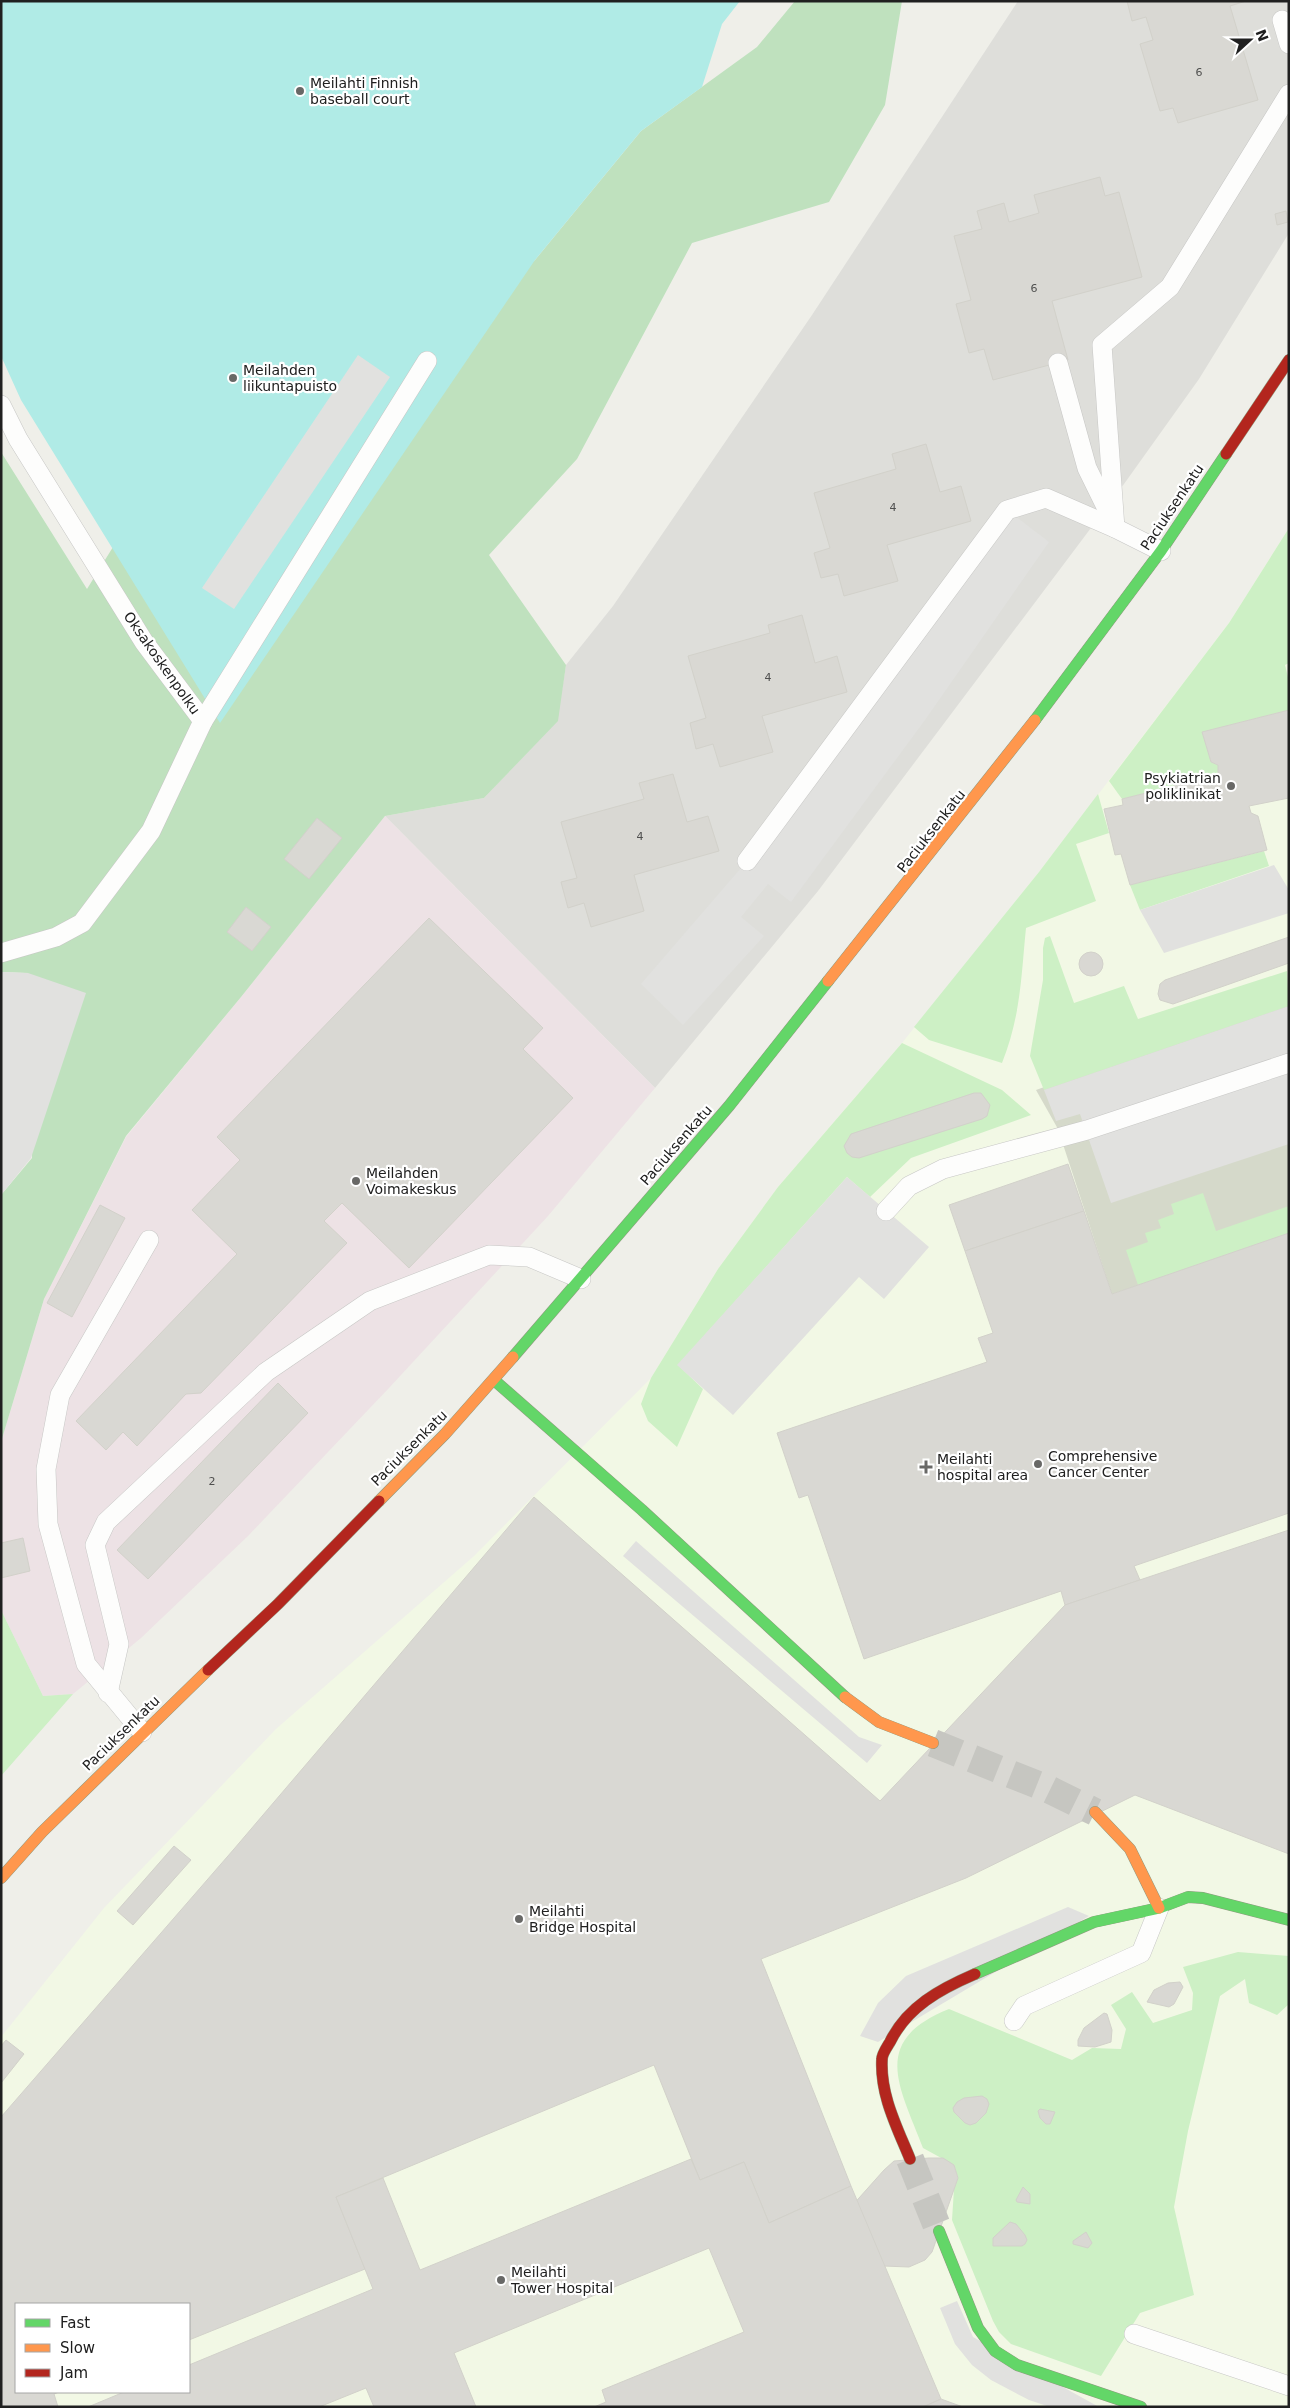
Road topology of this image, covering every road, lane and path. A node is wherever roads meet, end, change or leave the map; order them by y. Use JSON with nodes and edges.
{"nodes":[{"id":1,"x":1282,"y":20,"type":"dead end"},
{"id":2,"x":1289,"y":44,"type":"edge"},
{"id":3,"x":1289,"y":94,"type":"edge"},
{"id":4,"x":1289,"y":360,"type":"edge"},
{"id":5,"x":427,"y":361,"type":"dead end"},
{"id":6,"x":1058,"y":363,"type":"dead end"},
{"id":7,"x":1,"y":405,"type":"edge"},
{"id":8,"x":1116,"y":528,"type":"junction"},
{"id":9,"x":1161,"y":551,"type":"junction"},
{"id":10,"x":203,"y":721,"type":"junction"},
{"id":11,"x":747,"y":861,"type":"dead end"},
{"id":12,"x":1,"y":953,"type":"edge"},
{"id":13,"x":1289,"y":1063,"type":"edge"},
{"id":14,"x":886,"y":1211,"type":"dead end"},
{"id":15,"x":149,"y":1240,"type":"dead end"},
{"id":16,"x":581,"y":1278,"type":"junction"},
{"id":17,"x":494,"y":1380,"type":"junction"},
{"id":18,"x":108,"y":1693,"type":"junction"},
{"id":19,"x":142,"y":1732,"type":"junction"},
{"id":20,"x":933,"y":1743,"type":"tunnel mouth"},
{"id":21,"x":1095,"y":1812,"type":"tunnel mouth"},
{"id":22,"x":1,"y":1878,"type":"edge"},
{"id":23,"x":1159,"y":1908,"type":"junction"},
{"id":24,"x":1289,"y":1920,"type":"edge"},
{"id":25,"x":1014,"y":2021,"type":"dead end"},
{"id":26,"x":910,"y":2159,"type":"tunnel mouth"},
{"id":27,"x":939,"y":2231,"type":"tunnel mouth"},
{"id":28,"x":1134,"y":2334,"type":"dead end"},
{"id":29,"x":1289,"y":2386,"type":"edge"},
{"id":30,"x":1141,"y":2407,"type":"edge"}],
"edges":[{"from":1,"to":2,"type":"lane"},
{"from":3,"to":8,"type":"lane"},
{"from":4,"to":9,"type":"main road","name":"Paciuksenkatu"},
{"from":5,"to":10,"type":"lane"},
{"from":6,"to":8,"type":"lane"},
{"from":7,"to":10,"type":"lane","name":"Oksakoskenpolku"},
{"from":8,"to":9,"type":"lane"},
{"from":8,"to":11,"type":"lane"},
{"from":9,"to":16,"type":"main road","name":"Paciuksenkatu"},
{"from":10,"to":12,"type":"lane","name":"Oksakoskenpolku"},
{"from":13,"to":14,"type":"lane"},
{"from":15,"to":18,"type":"lane"},
{"from":16,"to":17,"type":"main road","name":"Paciuksenkatu"},
{"from":16,"to":18,"type":"lane"},
{"from":17,"to":19,"type":"main road","name":"Paciuksenkatu"},
{"from":17,"to":20,"type":"main road"},
{"from":18,"to":19,"type":"lane"},
{"from":19,"to":22,"type":"main road","name":"Paciuksenkatu"},
{"from":21,"to":23,"type":"main road"},
{"from":23,"to":24,"type":"main road"},
{"from":23,"to":25,"type":"lane"},
{"from":23,"to":26,"type":"main road"},
{"from":27,"to":30,"type":"main road"},
{"from":28,"to":29,"type":"lane"}]}
